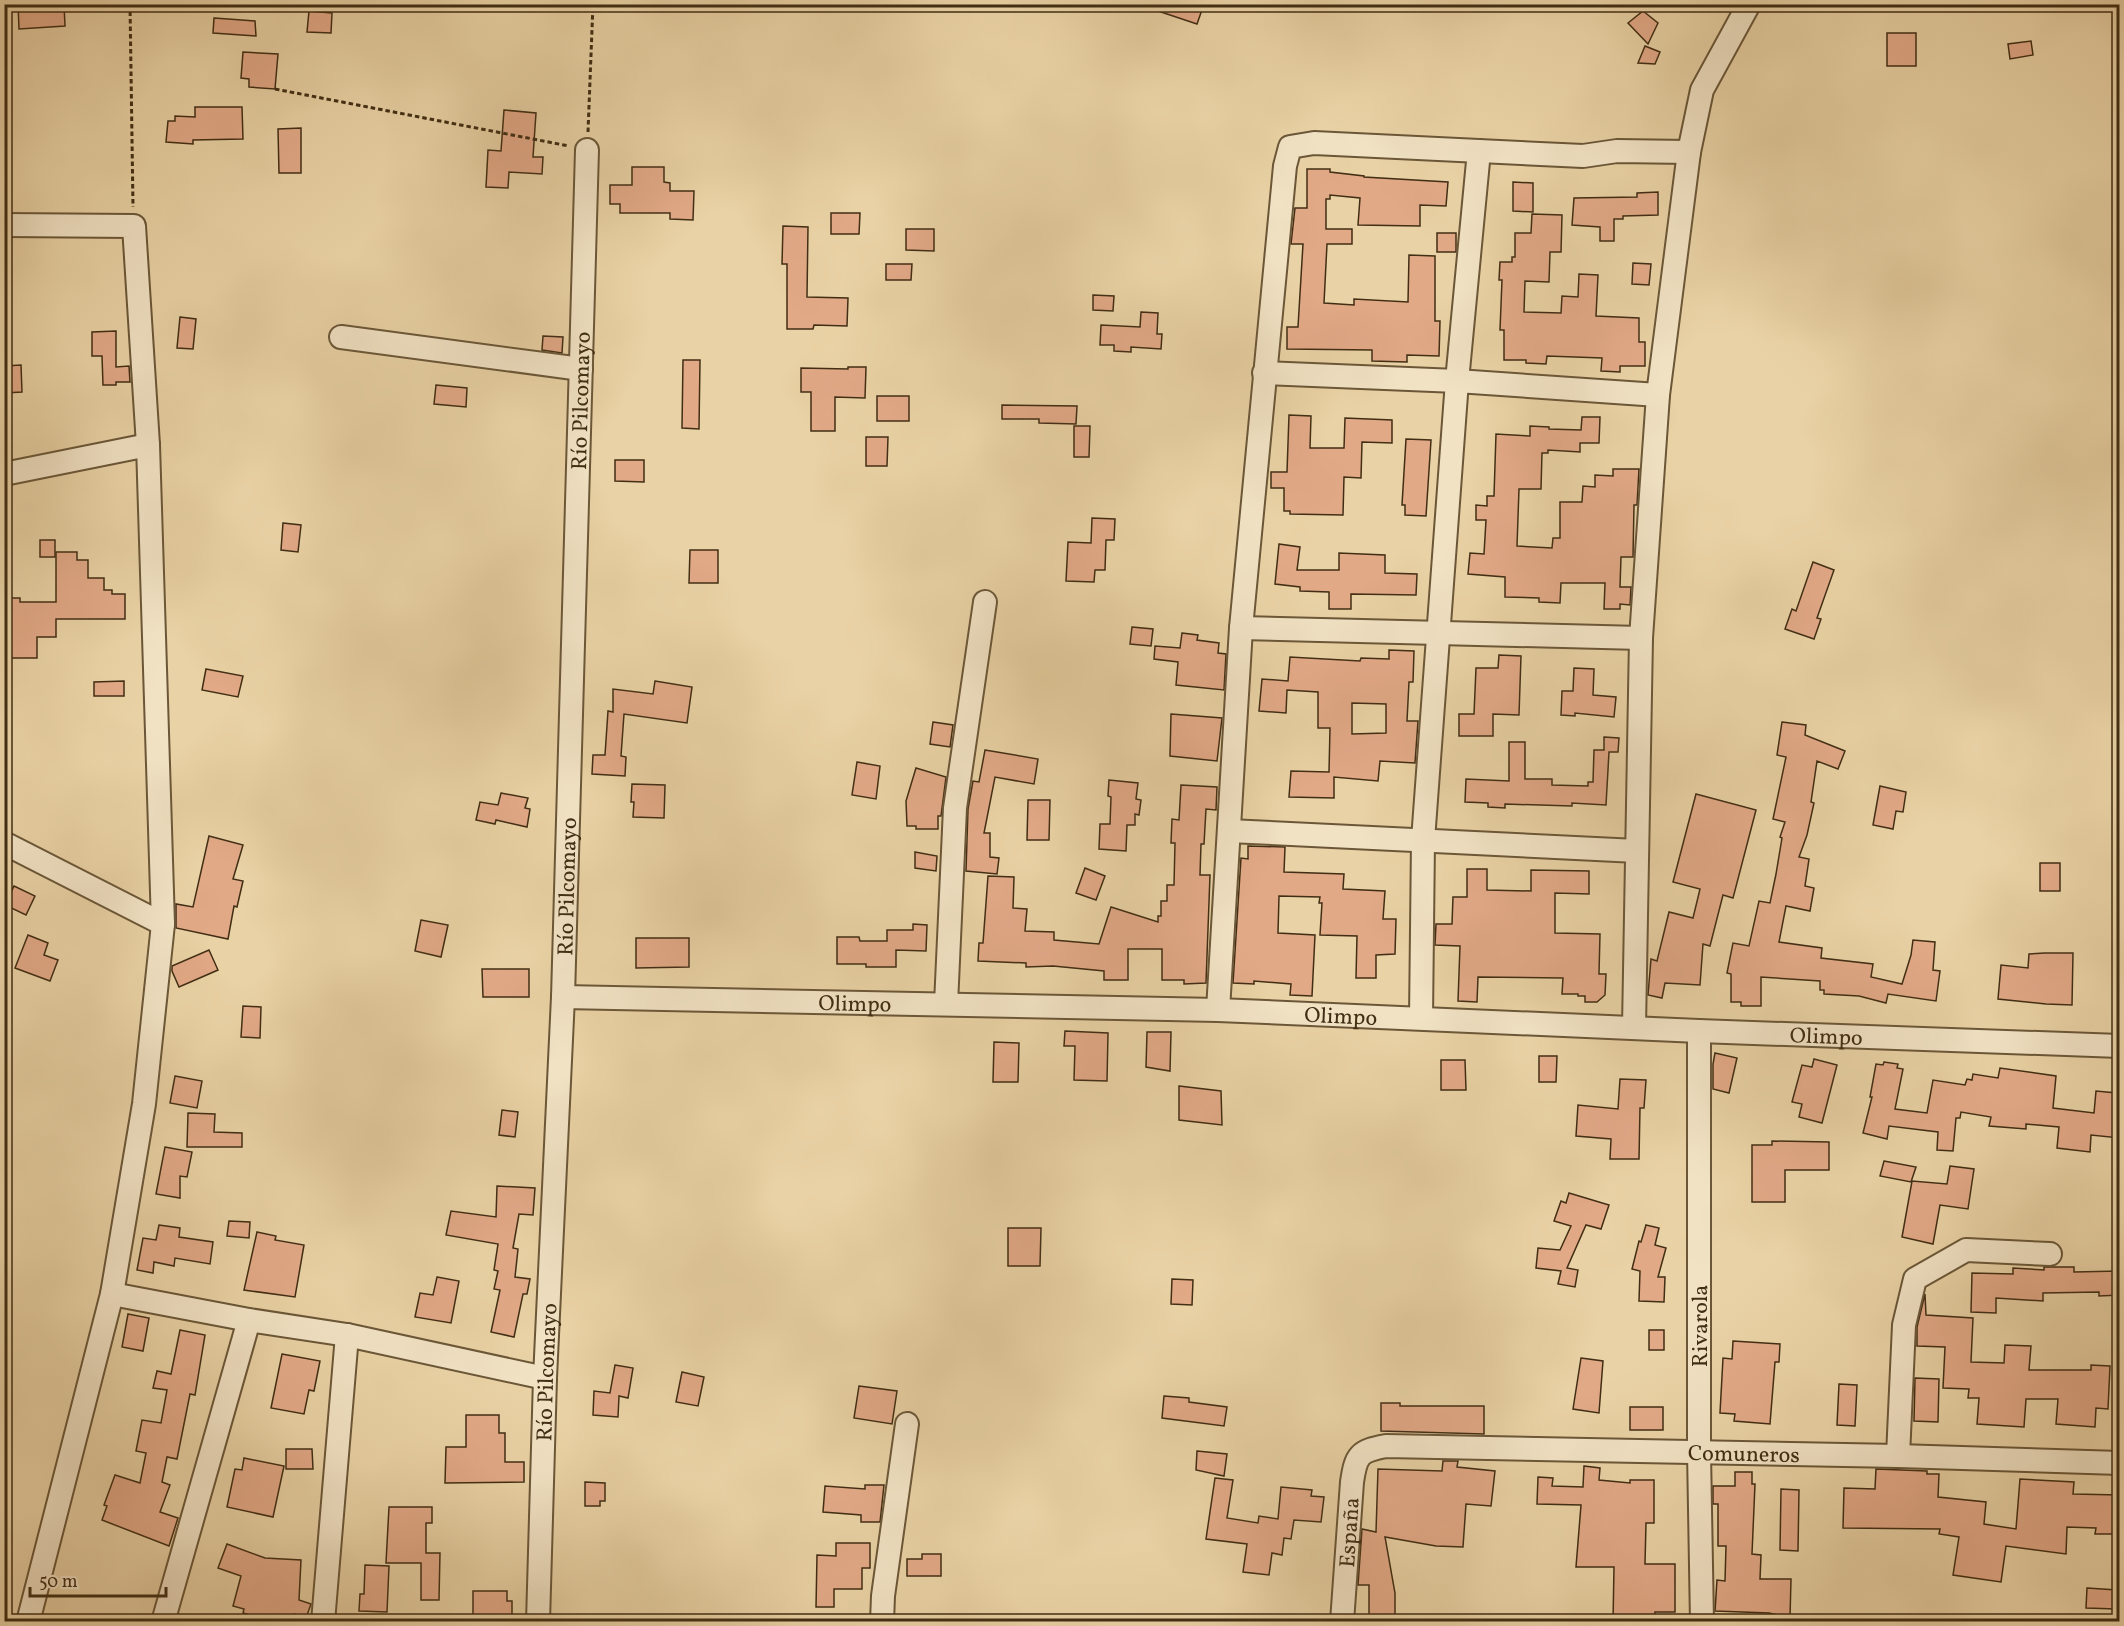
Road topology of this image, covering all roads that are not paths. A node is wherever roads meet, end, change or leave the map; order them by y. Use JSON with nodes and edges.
{"nodes":[{"id":1,"x":1749,"y":4,"type":"edge"},
{"id":2,"x":587,"y":150,"type":"road end"},
{"id":3,"x":1479,"y":151,"type":"junction"},
{"id":4,"x":1689,"y":152,"type":"junction"},
{"id":5,"x":4,"y":225,"type":"edge"},
{"id":6,"x":341,"y":337,"type":"dead end"},
{"id":7,"x":581,"y":369,"type":"junction"},
{"id":8,"x":1264,"y":373,"type":"junction"},
{"id":9,"x":1457,"y":381,"type":"junction"},
{"id":10,"x":1658,"y":395,"type":"junction"},
{"id":11,"x":148,"y":445,"type":"junction"},
{"id":12,"x":4,"y":474,"type":"edge"},
{"id":13,"x":985,"y":602,"type":"dead end"},
{"id":14,"x":1241,"y":628,"type":"junction"},
{"id":15,"x":1438,"y":632,"type":"junction"},
{"id":16,"x":1641,"y":638,"type":"junction"},
{"id":17,"x":1229,"y":831,"type":"junction"},
{"id":18,"x":1423,"y":840,"type":"junction"},
{"id":19,"x":4,"y":843,"type":"edge"},
{"id":20,"x":1637,"y":851,"type":"junction"},
{"id":21,"x":163,"y":924,"type":"junction"},
{"id":22,"x":563,"y":997,"type":"junction"},
{"id":23,"x":946,"y":1004,"type":"junction"},
{"id":24,"x":1218,"y":1010,"type":"junction"},
{"id":25,"x":1420,"y":1018,"type":"junction"},
{"id":26,"x":1634,"y":1027,"type":"junction"},
{"id":27,"x":1699,"y":1031,"type":"junction"},
{"id":28,"x":2120,"y":1046,"type":"edge"},
{"id":29,"x":2050,"y":1254,"type":"dead end"},
{"id":30,"x":112,"y":1294,"type":"junction"},
{"id":31,"x":249,"y":1320,"type":"junction"},
{"id":32,"x":347,"y":1335,"type":"junction"},
{"id":33,"x":545,"y":1378,"type":"junction"},
{"id":34,"x":907,"y":1424,"type":"dead end"},
{"id":35,"x":1368,"y":1449,"type":"joint"},
{"id":36,"x":1699,"y":1452,"type":"junction"},
{"id":37,"x":1898,"y":1456,"type":"junction"},
{"id":38,"x":2120,"y":1463,"type":"edge"},
{"id":39,"x":28,"y":1622,"type":"edge"},
{"id":40,"x":164,"y":1622,"type":"edge"},
{"id":41,"x":323,"y":1622,"type":"edge"},
{"id":42,"x":538,"y":1622,"type":"edge"},
{"id":43,"x":882,"y":1622,"type":"edge"},
{"id":44,"x":1342,"y":1622,"type":"edge"},
{"id":45,"x":1702,"y":1622,"type":"edge"}],
"edges":[{"from":1,"to":4,"type":"street"},
{"from":2,"to":7,"type":"street","name":"Río Pilcomayo"},
{"from":3,"to":4,"type":"street"},
{"from":3,"to":8,"type":"street"},
{"from":3,"to":9,"type":"street"},
{"from":4,"to":10,"type":"street"},
{"from":5,"to":11,"type":"street"},
{"from":6,"to":7,"type":"street"},
{"from":7,"to":22,"type":"street","name":"Río Pilcomayo"},
{"from":8,"to":9,"type":"street"},
{"from":8,"to":14,"type":"street"},
{"from":9,"to":10,"type":"street"},
{"from":9,"to":15,"type":"street"},
{"from":10,"to":16,"type":"street"},
{"from":11,"to":12,"type":"street"},
{"from":11,"to":21,"type":"street"},
{"from":13,"to":23,"type":"street"},
{"from":14,"to":15,"type":"street"},
{"from":14,"to":17,"type":"street"},
{"from":15,"to":16,"type":"street"},
{"from":15,"to":18,"type":"street"},
{"from":16,"to":20,"type":"street"},
{"from":17,"to":18,"type":"street"},
{"from":17,"to":24,"type":"street"},
{"from":18,"to":20,"type":"street"},
{"from":18,"to":25,"type":"street"},
{"from":19,"to":21,"type":"street"},
{"from":20,"to":26,"type":"street"},
{"from":21,"to":30,"type":"street"},
{"from":22,"to":23,"type":"street","name":"Olimpo"},
{"from":22,"to":33,"type":"street","name":"Río Pilcomayo"},
{"from":23,"to":24,"type":"street","name":"Olimpo"},
{"from":24,"to":25,"type":"street","name":"Olimpo"},
{"from":25,"to":26,"type":"street","name":"Olimpo"},
{"from":26,"to":27,"type":"street","name":"Olimpo"},
{"from":27,"to":28,"type":"street","name":"Olimpo"},
{"from":27,"to":36,"type":"street","name":"Rivarola"},
{"from":29,"to":37,"type":"street"},
{"from":30,"to":31,"type":"street"},
{"from":30,"to":39,"type":"street"},
{"from":31,"to":32,"type":"street"},
{"from":31,"to":40,"type":"street"},
{"from":32,"to":33,"type":"street"},
{"from":32,"to":41,"type":"street"},
{"from":33,"to":42,"type":"street","name":"Río Pilcomayo"},
{"from":34,"to":43,"type":"street"},
{"from":35,"to":36,"type":"street","name":"Comuneros"},
{"from":35,"to":44,"type":"street","name":"España"},
{"from":36,"to":37,"type":"street","name":"Comuneros"},
{"from":36,"to":45,"type":"street","name":"Rivarola"},
{"from":37,"to":38,"type":"street","name":"Comuneros"}]}
